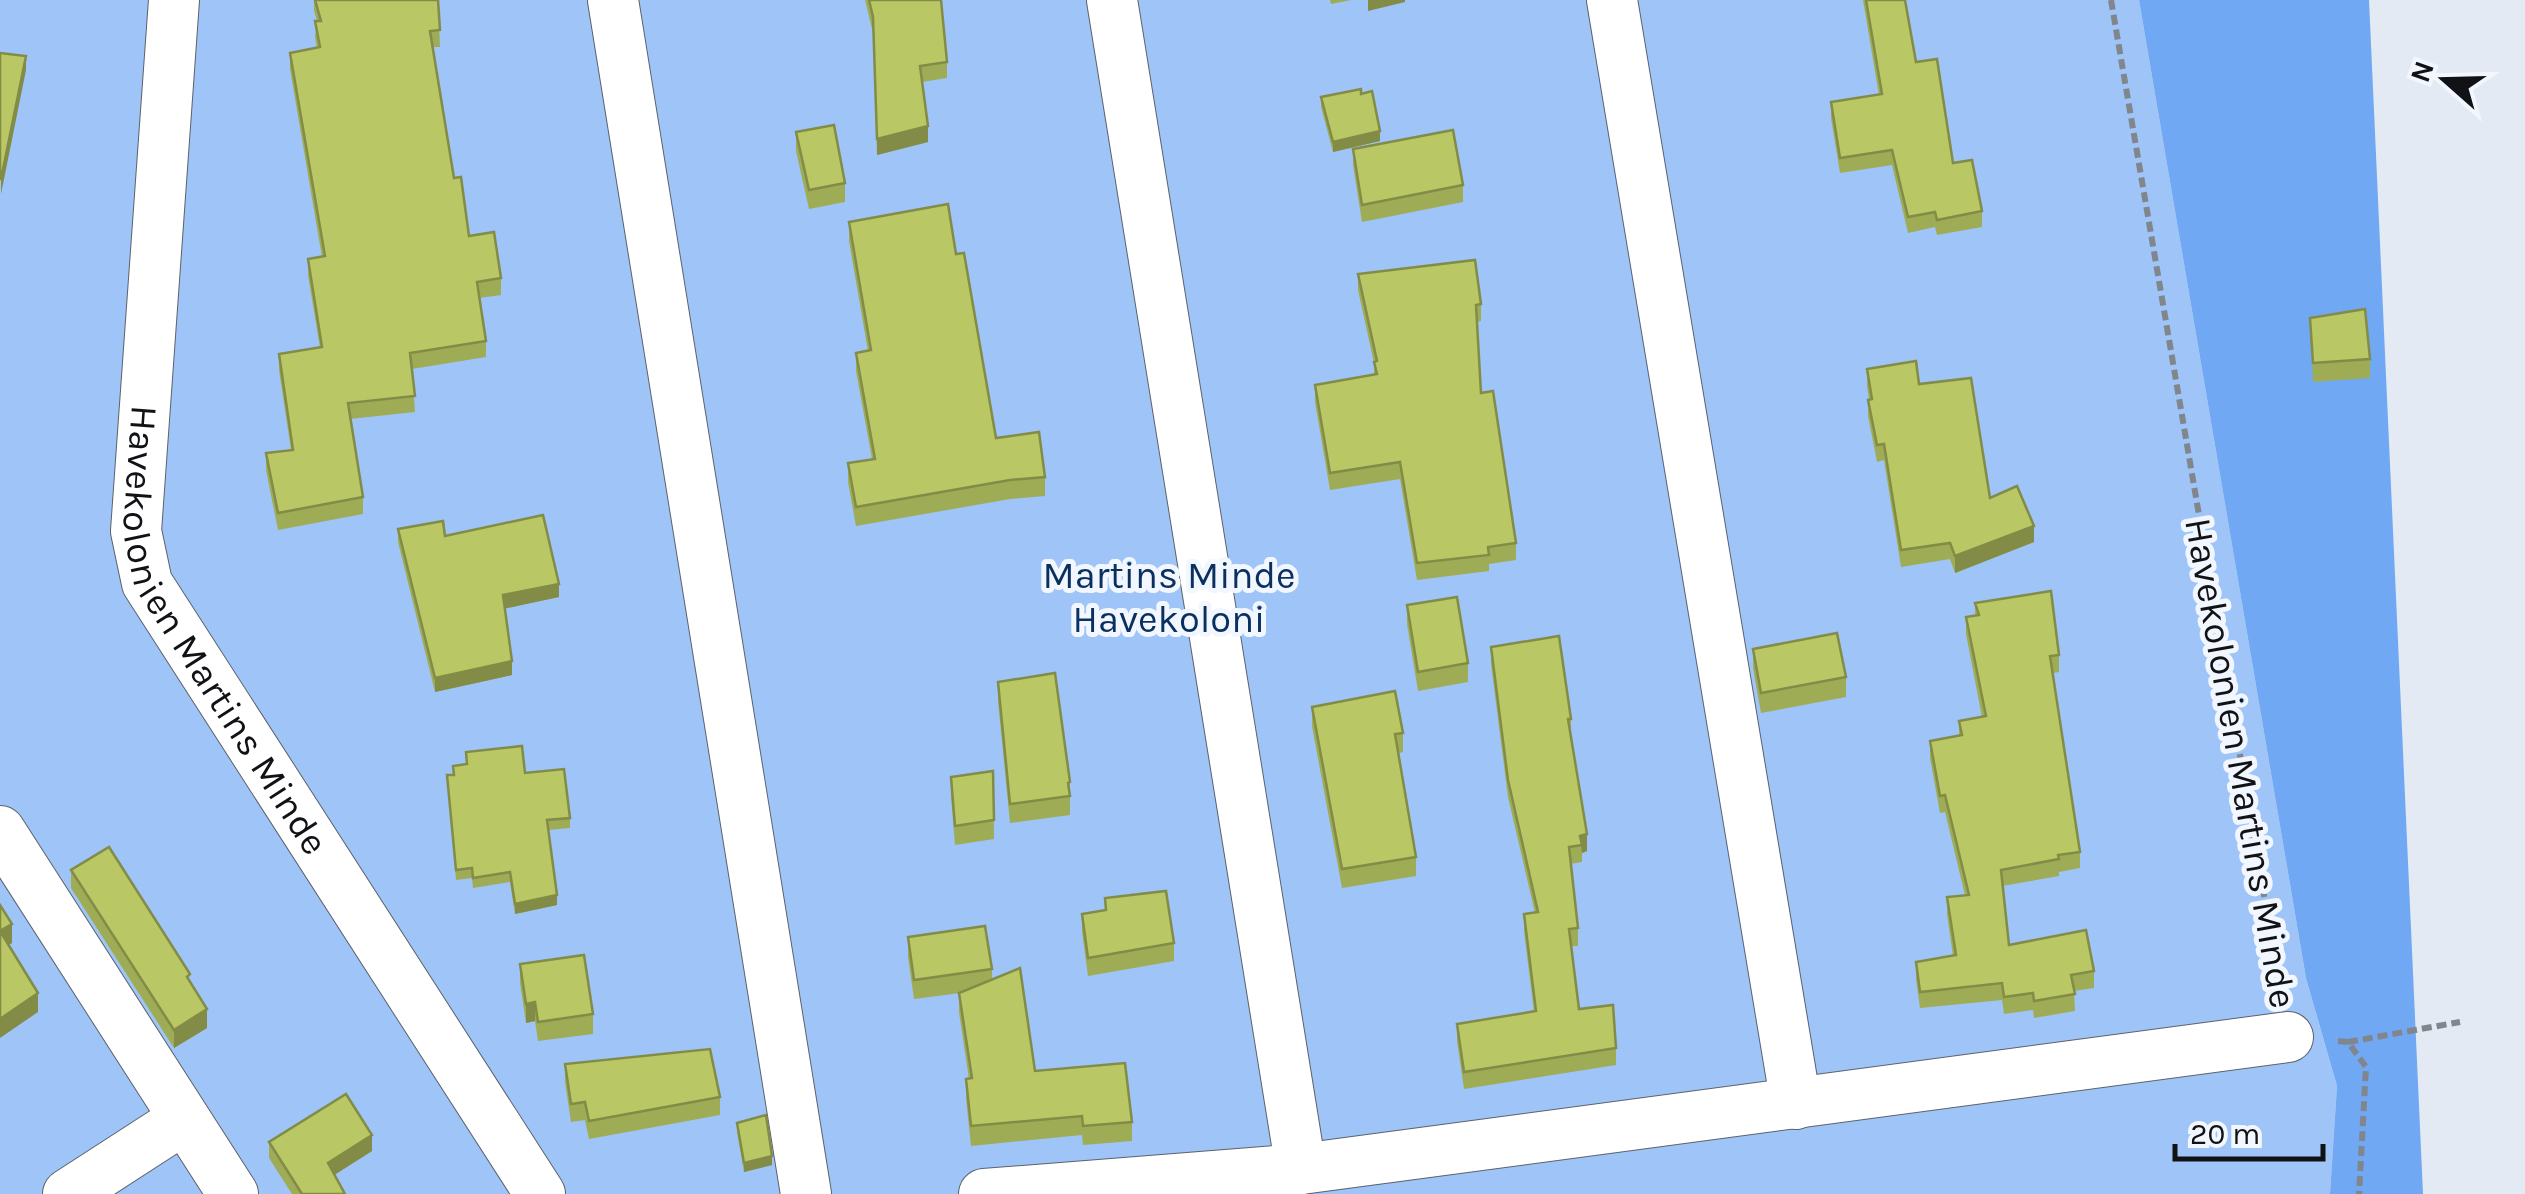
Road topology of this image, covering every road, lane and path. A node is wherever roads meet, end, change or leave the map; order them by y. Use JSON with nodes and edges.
{"nodes":[{"id":1,"x":174,"y":0,"type":"edge"},
{"id":2,"x":613,"y":0,"type":"edge"},
{"id":3,"x":1112,"y":0,"type":"edge"},
{"id":4,"x":1612,"y":0,"type":"edge"},
{"id":5,"x":2111,"y":0,"type":"edge"},
{"id":6,"x":0,"y":830,"type":"edge"},
{"id":7,"x":2460,"y":1022,"type":"dead end"},
{"id":8,"x":2288,"y":1036,"type":"junction"},
{"id":9,"x":2348,"y":1042,"type":"junction"},
{"id":10,"x":1796,"y":1104,"type":"junction"},
{"id":11,"x":184,"y":1120,"type":"junction"},
{"id":12,"x":1302,"y":1169,"type":"junction"},
{"id":13,"x":68,"y":1194,"type":"edge"},
{"id":14,"x":233,"y":1194,"type":"edge"},
{"id":15,"x":540,"y":1194,"type":"edge"},
{"id":16,"x":806,"y":1194,"type":"edge"},
{"id":17,"x":984,"y":1194,"type":"edge"},
{"id":18,"x":2359,"y":1194,"type":"edge"}],
"edges":[{"from":1,"to":15,"type":"lane","name":"Havekolonien Martins Minde"},
{"from":2,"to":16,"type":"lane"},
{"from":3,"to":12,"type":"lane"},
{"from":4,"to":10,"type":"lane"},
{"from":5,"to":8,"type":"path","name":"Havekolonien Martins Minde"},
{"from":6,"to":11,"type":"lane"},
{"from":7,"to":9,"type":"path"},
{"from":8,"to":9,"type":"path"},
{"from":8,"to":10,"type":"lane","name":"Havekolonien Martins Minde"},
{"from":9,"to":18,"type":"path"},
{"from":10,"to":12,"type":"lane","name":"Havekolonien Martins Minde"},
{"from":11,"to":13,"type":"lane"},
{"from":11,"to":14,"type":"lane"},
{"from":12,"to":17,"type":"lane","name":"Havekolonien Martins Minde"}]}
